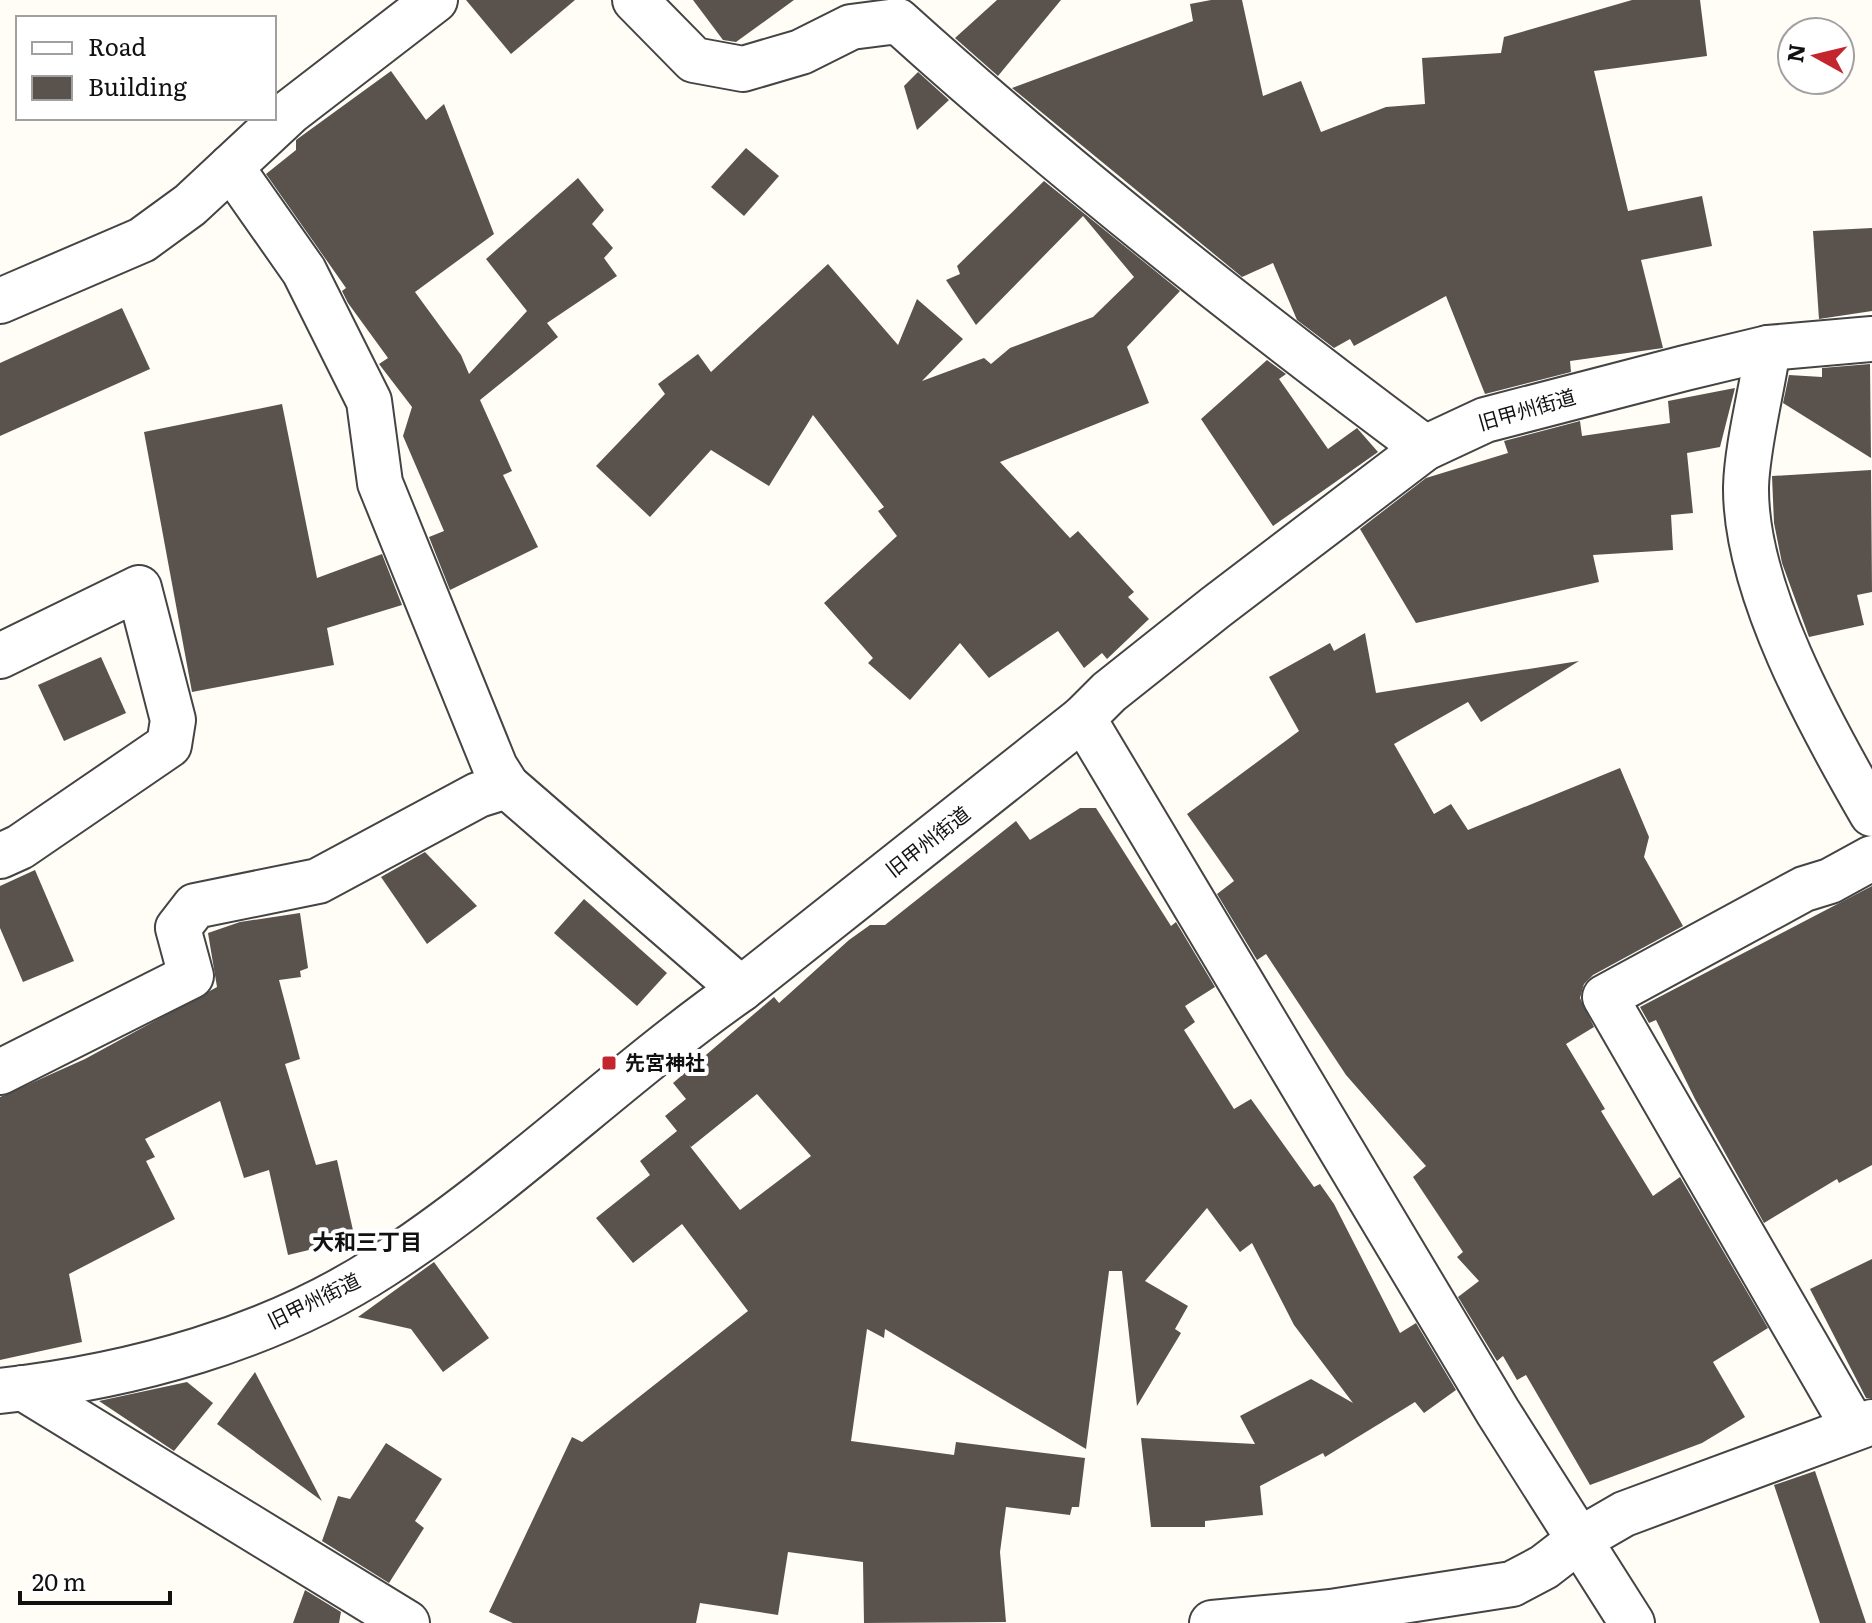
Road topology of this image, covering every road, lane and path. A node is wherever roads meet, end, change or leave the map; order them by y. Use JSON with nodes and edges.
{"nodes":[{"id":1,"x":435,"y":0,"type":"edge"},
{"id":2,"x":635,"y":0,"type":"edge"},
{"id":3,"x":231,"y":167,"type":"junction"},
{"id":4,"x":0,"y":301,"type":"edge"},
{"id":5,"x":1872,"y":339,"type":"edge"},
{"id":6,"x":1768,"y":348,"type":"junction"},
{"id":7,"x":1425,"y":448,"type":"junction"},
{"id":8,"x":0,"y":656,"type":"edge"},
{"id":9,"x":1083,"y":718,"type":"junction"},
{"id":10,"x":507,"y":786,"type":"junction"},
{"id":11,"x":1872,"y":814,"type":"edge"},
{"id":12,"x":0,"y":856,"type":"edge"},
{"id":13,"x":1872,"y":858,"type":"edge"},
{"id":14,"x":741,"y":989,"type":"junction"},
{"id":15,"x":0,"y":1072,"type":"edge"},
{"id":16,"x":12,"y":1390,"type":"edge"},
{"id":17,"x":1863,"y":1425,"type":"edge"},
{"id":18,"x":1579,"y":1540,"type":"junction"},
{"id":19,"x":407,"y":1623,"type":"edge"},
{"id":20,"x":1212,"y":1623,"type":"edge"},
{"id":21,"x":1632,"y":1623,"type":"edge"}],
"edges":[{"from":1,"to":3,"type":"street"},
{"from":2,"to":7,"type":"street"},
{"from":3,"to":4,"type":"street"},
{"from":3,"to":10,"type":"street"},
{"from":5,"to":6,"type":"street","name":"旧甲州街道"},
{"from":6,"to":7,"type":"street","name":"旧甲州街道"},
{"from":6,"to":11,"type":"street"},
{"from":7,"to":9,"type":"street","name":"旧甲州街道"},
{"from":8,"to":12,"type":"street"},
{"from":9,"to":14,"type":"street","name":"旧甲州街道"},
{"from":9,"to":18,"type":"street"},
{"from":10,"to":14,"type":"street"},
{"from":10,"to":15,"type":"street"},
{"from":13,"to":17,"type":"street"},
{"from":14,"to":16,"type":"street","name":"旧甲州街道"},
{"from":16,"to":19,"type":"street"},
{"from":17,"to":18,"type":"street"},
{"from":18,"to":20,"type":"street"},
{"from":18,"to":21,"type":"street"}]}
